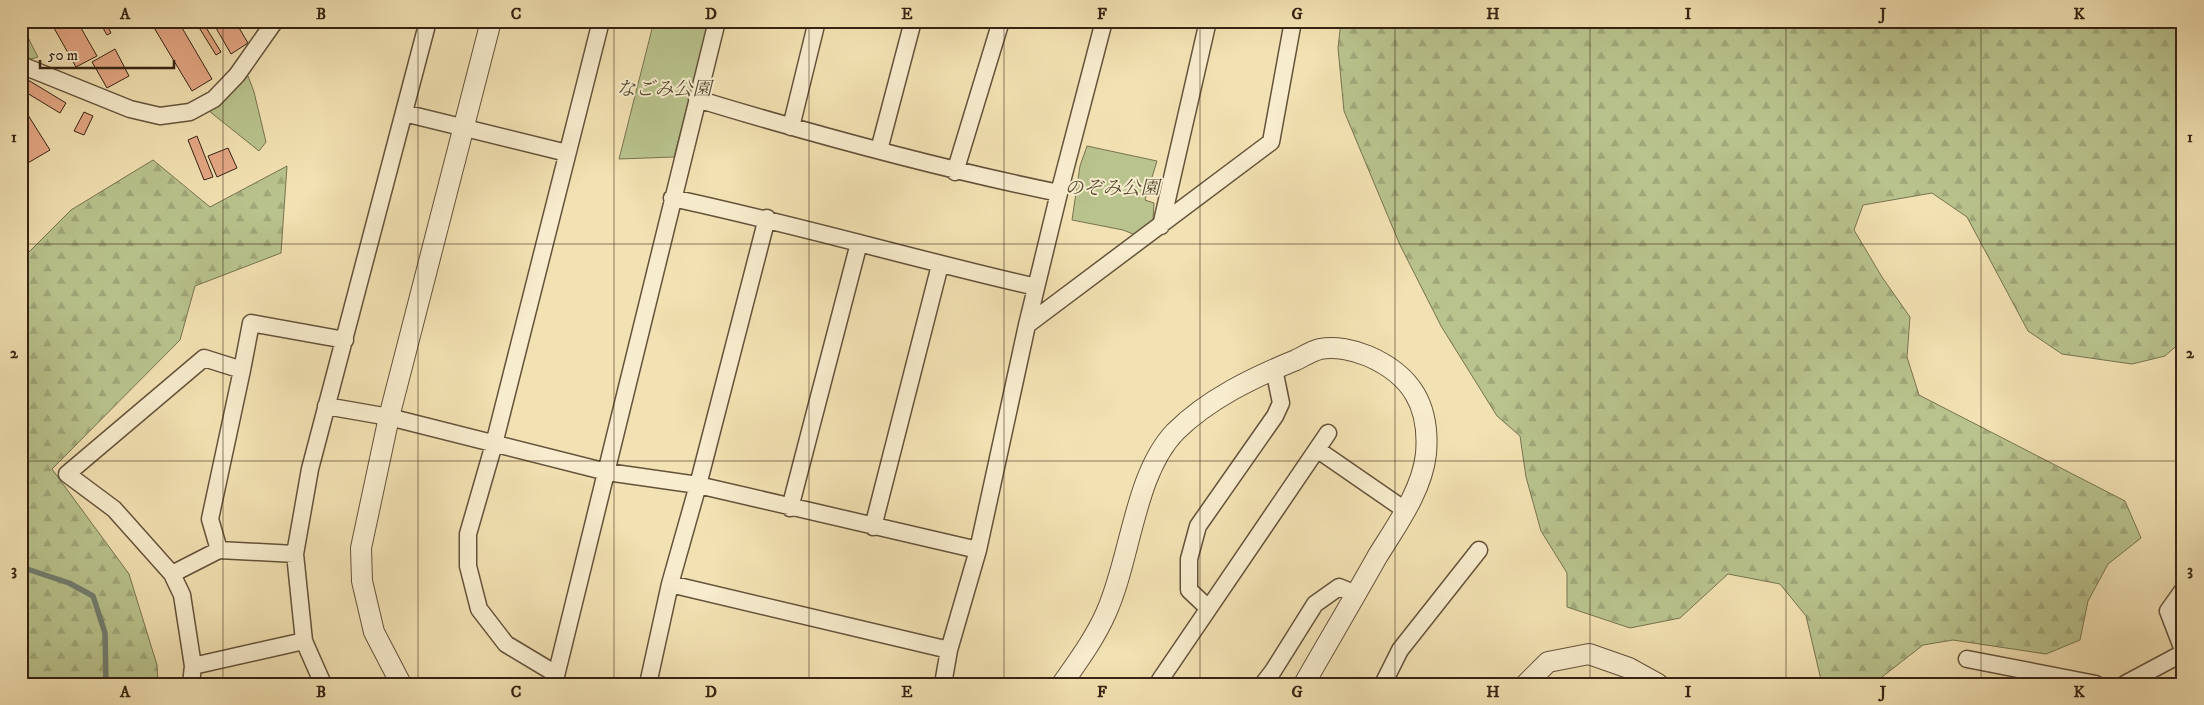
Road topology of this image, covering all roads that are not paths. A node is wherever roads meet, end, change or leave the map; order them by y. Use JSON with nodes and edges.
{"nodes":[{"id":1,"x":275,"y":21,"type":"edge"},
{"id":2,"x":428,"y":21,"type":"edge"},
{"id":3,"x":491,"y":21,"type":"edge"},
{"id":4,"x":601,"y":21,"type":"edge"},
{"id":5,"x":716,"y":21,"type":"edge"},
{"id":6,"x":817,"y":21,"type":"edge"},
{"id":7,"x":913,"y":21,"type":"edge"},
{"id":8,"x":1001,"y":21,"type":"edge"},
{"id":9,"x":1104,"y":21,"type":"edge"},
{"id":10,"x":1208,"y":21,"type":"edge"},
{"id":11,"x":1293,"y":21,"type":"edge"},
{"id":12,"x":21,"y":65,"type":"edge"},
{"id":13,"x":697,"y":99,"type":"junction"},
{"id":14,"x":404,"y":113,"type":"junction"},
{"id":15,"x":464,"y":127,"type":"junction"},
{"id":16,"x":791,"y":127,"type":"junction"},
{"id":17,"x":879,"y":150,"type":"junction"},
{"id":18,"x":567,"y":153,"type":"junction"},
{"id":19,"x":955,"y":172,"type":"junction"},
{"id":20,"x":1058,"y":193,"type":"junction"},
{"id":21,"x":672,"y":198,"type":"junction"},
{"id":22,"x":767,"y":218,"type":"junction"},
{"id":23,"x":1161,"y":226,"type":"junction"},
{"id":24,"x":859,"y":243,"type":"junction"},
{"id":25,"x":940,"y":265,"type":"junction"},
{"id":26,"x":1036,"y":287,"type":"junction"},
{"id":27,"x":1027,"y":325,"type":"junction"},
{"id":28,"x":344,"y":340,"type":"junction"},
{"id":29,"x":1274,"y":369,"type":"junction"},
{"id":30,"x":242,"y":370,"type":"junction"},
{"id":31,"x":326,"y":406,"type":"junction"},
{"id":32,"x":389,"y":417,"type":"junction"},
{"id":33,"x":1328,"y":433,"type":"dead end"},
{"id":34,"x":494,"y":444,"type":"junction"},
{"id":35,"x":1318,"y":450,"type":"junction"},
{"id":36,"x":607,"y":472,"type":"junction"},
{"id":37,"x":698,"y":485,"type":"junction"},
{"id":38,"x":790,"y":508,"type":"junction"},
{"id":39,"x":1405,"y":510,"type":"junction"},
{"id":40,"x":873,"y":526,"type":"junction"},
{"id":41,"x":219,"y":550,"type":"junction"},
{"id":42,"x":978,"y":550,"type":"junction"},
{"id":43,"x":1479,"y":550,"type":"dead end"},
{"id":44,"x":295,"y":554,"type":"junction"},
{"id":45,"x":172,"y":574,"type":"junction"},
{"id":46,"x":670,"y":584,"type":"junction"},
{"id":47,"x":2183,"y":590,"type":"edge"},
{"id":48,"x":1356,"y":594,"type":"junction"},
{"id":49,"x":1208,"y":608,"type":"junction"},
{"id":50,"x":2176,"y":609,"type":"edge"},
{"id":51,"x":304,"y":641,"type":"junction"},
{"id":52,"x":949,"y":650,"type":"junction"},
{"id":53,"x":2183,"y":651,"type":"edge"},
{"id":54,"x":1967,"y":659,"type":"dead end"},
{"id":55,"x":193,"y":666,"type":"junction"},
{"id":56,"x":555,"y":679,"type":"edge"},
{"id":57,"x":1160,"y":680,"type":"dead end"},
{"id":58,"x":652,"y":683,"type":"edge"},
{"id":59,"x":191,"y":684,"type":"edge"},
{"id":60,"x":323,"y":684,"type":"edge"},
{"id":61,"x":401,"y":684,"type":"edge"},
{"id":62,"x":943,"y":684,"type":"edge"},
{"id":63,"x":1062,"y":684,"type":"edge"},
{"id":64,"x":1263,"y":684,"type":"edge"},
{"id":65,"x":1304,"y":684,"type":"edge"},
{"id":66,"x":1383,"y":684,"type":"edge"},
{"id":67,"x":1526,"y":684,"type":"edge"},
{"id":68,"x":1658,"y":684,"type":"edge"},
{"id":69,"x":2096,"y":684,"type":"edge"},
{"id":70,"x":2125,"y":684,"type":"edge"}],
"edges":[{"from":1,"to":12,"type":"street"},
{"from":2,"to":14,"type":"street"},
{"from":3,"to":15,"type":"street"},
{"from":4,"to":18,"type":"street"},
{"from":5,"to":13,"type":"street"},
{"from":6,"to":16,"type":"street"},
{"from":7,"to":17,"type":"street"},
{"from":8,"to":19,"type":"street"},
{"from":9,"to":20,"type":"street"},
{"from":10,"to":23,"type":"street"},
{"from":11,"to":23,"type":"street"},
{"from":13,"to":16,"type":"street"},
{"from":13,"to":21,"type":"street"},
{"from":14,"to":15,"type":"street"},
{"from":14,"to":28,"type":"street"},
{"from":15,"to":18,"type":"street"},
{"from":15,"to":32,"type":"street"},
{"from":16,"to":17,"type":"street"},
{"from":17,"to":19,"type":"street"},
{"from":18,"to":34,"type":"street"},
{"from":19,"to":20,"type":"street"},
{"from":20,"to":26,"type":"street"},
{"from":21,"to":22,"type":"street"},
{"from":21,"to":36,"type":"street"},
{"from":22,"to":24,"type":"street"},
{"from":22,"to":37,"type":"street"},
{"from":23,"to":27,"type":"street"},
{"from":24,"to":25,"type":"street"},
{"from":24,"to":38,"type":"street"},
{"from":25,"to":26,"type":"street"},
{"from":25,"to":40,"type":"street"},
{"from":26,"to":27,"type":"street"},
{"from":27,"to":42,"type":"street"},
{"from":28,"to":30,"type":"street"},
{"from":28,"to":31,"type":"street"},
{"from":29,"to":39,"type":"street"},
{"from":29,"to":49,"type":"street"},
{"from":29,"to":63,"type":"street"},
{"from":30,"to":41,"type":"street"},
{"from":30,"to":45,"type":"street"},
{"from":31,"to":32,"type":"street"},
{"from":31,"to":44,"type":"street"},
{"from":32,"to":34,"type":"street"},
{"from":32,"to":61,"type":"street"},
{"from":33,"to":35,"type":"street"},
{"from":34,"to":36,"type":"street"},
{"from":34,"to":56,"type":"street"},
{"from":35,"to":39,"type":"street"},
{"from":35,"to":49,"type":"street"},
{"from":36,"to":37,"type":"street"},
{"from":36,"to":56,"type":"street"},
{"from":37,"to":38,"type":"street"},
{"from":37,"to":46,"type":"street"},
{"from":38,"to":40,"type":"street"},
{"from":39,"to":48,"type":"street"},
{"from":40,"to":42,"type":"street"},
{"from":41,"to":44,"type":"street"},
{"from":41,"to":45,"type":"street"},
{"from":42,"to":52,"type":"street"},
{"from":43,"to":66,"type":"street"},
{"from":44,"to":51,"type":"street"},
{"from":45,"to":55,"type":"street"},
{"from":46,"to":52,"type":"street"},
{"from":46,"to":58,"type":"street"},
{"from":47,"to":50,"type":"street"},
{"from":48,"to":64,"type":"street"},
{"from":48,"to":65,"type":"street"},
{"from":49,"to":57,"type":"street"},
{"from":50,"to":53,"type":"street"},
{"from":51,"to":55,"type":"street"},
{"from":51,"to":60,"type":"street"},
{"from":52,"to":62,"type":"street"},
{"from":53,"to":70,"type":"street"},
{"from":54,"to":69,"type":"street"},
{"from":55,"to":59,"type":"street"},
{"from":67,"to":68,"type":"street"}]}
